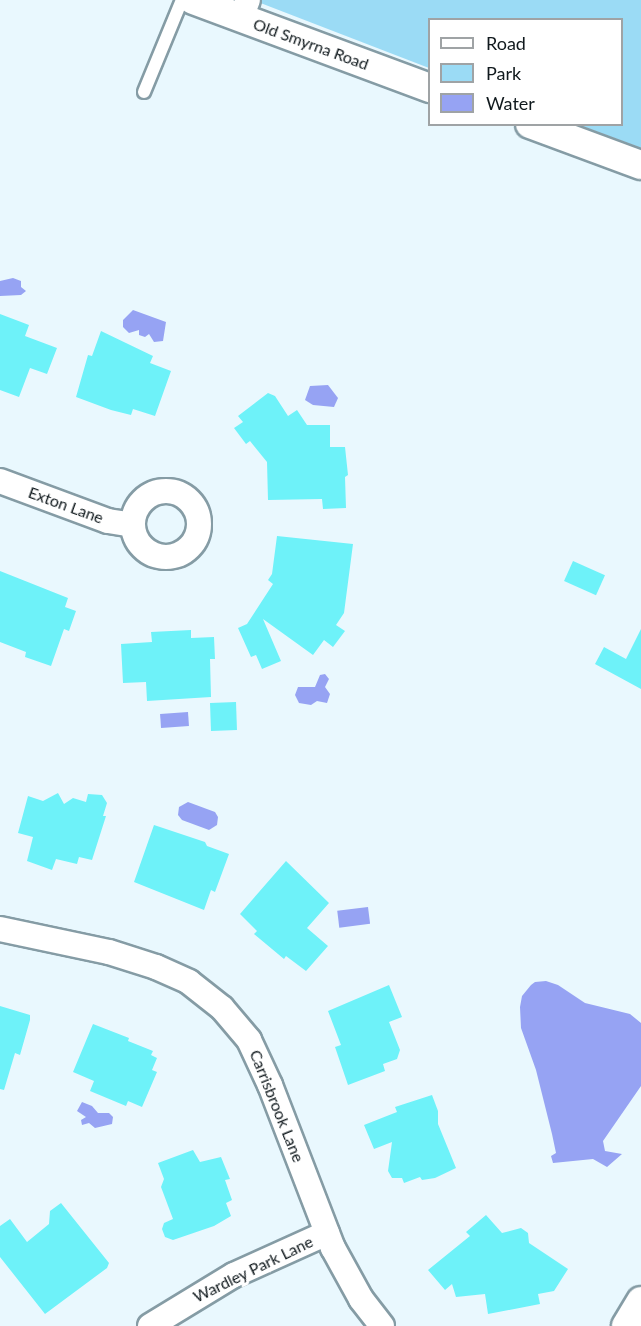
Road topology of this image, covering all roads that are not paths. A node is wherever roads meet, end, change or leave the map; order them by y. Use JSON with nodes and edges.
{"nodes":[{"id":1,"x":182,"y":0,"type":"edge"},
{"id":2,"x":193,"y":0,"type":"edge"},
{"id":3,"x":244,"y":9,"type":"edge"},
{"id":4,"x":428,"y":88,"type":"edge"},
{"id":5,"x":144,"y":92,"type":"dead end"},
{"id":6,"x":535,"y":126,"type":"edge"},
{"id":7,"x":641,"y":165,"type":"edge"},
{"id":8,"x":0,"y":481,"type":"edge"},
{"id":9,"x":133,"y":525,"type":"dead end"},
{"id":10,"x":0,"y":929,"type":"edge"},
{"id":11,"x":327,"y":1233,"type":"junction"},
{"id":12,"x":641,"y":1301,"type":"edge"},
{"id":13,"x":150,"y":1326,"type":"edge"},
{"id":14,"x":382,"y":1326,"type":"edge"},
{"id":15,"x":626,"y":1326,"type":"edge"}],
"edges":[{"from":1,"to":5,"type":"lane"},
{"from":2,"to":3,"type":"street","name":"Old Smyrna Road"},
{"from":3,"to":4,"type":"street","name":"Old Smyrna Road"},
{"from":6,"to":7,"type":"street"},
{"from":8,"to":9,"type":"street","name":"Exton Lane"},
{"from":10,"to":11,"type":"street","name":"Carrisbrook Lane"},
{"from":11,"to":13,"type":"street","name":"Wardley Park Lane"},
{"from":11,"to":14,"type":"street","name":"Carrisbrook Lane"},
{"from":12,"to":15,"type":"street"}]}
